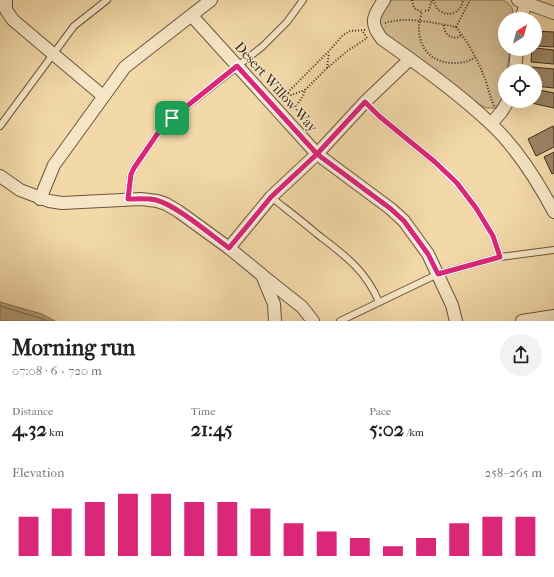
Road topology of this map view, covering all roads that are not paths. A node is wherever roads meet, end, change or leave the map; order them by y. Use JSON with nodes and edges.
{"nodes":[{"id":1,"x":6,"y":0,"type":"edge"},
{"id":2,"x":107,"y":0,"type":"edge"},
{"id":3,"x":211,"y":0,"type":"edge"},
{"id":4,"x":303,"y":0,"type":"edge"},
{"id":5,"x":384,"y":0,"type":"edge"},
{"id":6,"x":522,"y":2,"type":"edge"},
{"id":7,"x":553,"y":10,"type":"edge"},
{"id":8,"x":521,"y":12,"type":"edge"},
{"id":9,"x":192,"y":16,"type":"junction"},
{"id":10,"x":53,"y":53,"type":"junction"},
{"id":11,"x":410,"y":59,"type":"junction"},
{"id":12,"x":237,"y":66,"type":"junction"},
{"id":13,"x":103,"y":96,"type":"junction"},
{"id":14,"x":365,"y":102,"type":"junction"},
{"id":15,"x":503,"y":108,"type":"edge"},
{"id":16,"x":491,"y":124,"type":"junction"},
{"id":17,"x":0,"y":126,"type":"edge"},
{"id":18,"x":317,"y":154,"type":"junction"},
{"id":19,"x":0,"y":176,"type":"edge"},
{"id":20,"x":271,"y":197,"type":"junction"},
{"id":21,"x":40,"y":199,"type":"junction"},
{"id":22,"x":128,"y":199,"type":"junction"},
{"id":23,"x":554,"y":212,"type":"edge"},
{"id":24,"x":229,"y":248,"type":"junction"},
{"id":25,"x":554,"y":250,"type":"edge"},
{"id":26,"x":500,"y":257,"type":"junction"},
{"id":27,"x":438,"y":274,"type":"junction"},
{"id":28,"x":262,"y":275,"type":"junction"},
{"id":29,"x":378,"y":302,"type":"junction"},
{"id":30,"x":554,"y":316,"type":"edge"},
{"id":31,"x":275,"y":321,"type":"edge"},
{"id":32,"x":313,"y":321,"type":"edge"},
{"id":33,"x":340,"y":321,"type":"edge"},
{"id":34,"x":456,"y":321,"type":"edge"},
{"id":35,"x":522,"y":321,"type":"edge"}],
"edges":[{"from":1,"to":10,"type":"street"},
{"from":2,"to":10,"type":"lane"},
{"from":3,"to":9,"type":"street"},
{"from":4,"to":12,"type":"lane"},
{"from":5,"to":11,"type":"street"},
{"from":6,"to":7,"type":"street"},
{"from":6,"to":8,"type":"street"},
{"from":9,"to":12,"type":"street","name":"Desert Willow Way"},
{"from":9,"to":13,"type":"street"},
{"from":10,"to":13,"type":"street"},
{"from":10,"to":17,"type":"lane"},
{"from":11,"to":14,"type":"street"},
{"from":11,"to":16,"type":"street"},
{"from":12,"to":18,"type":"street","name":"Desert Willow Way"},
{"from":12,"to":22,"type":"lane"},
{"from":13,"to":21,"type":"street"},
{"from":14,"to":18,"type":"street"},
{"from":14,"to":26,"type":"lane"},
{"from":15,"to":16,"type":"street"},
{"from":16,"to":23,"type":"street"},
{"from":18,"to":20,"type":"street"},
{"from":18,"to":27,"type":"street","name":"Desert Willow Way"},
{"from":19,"to":21,"type":"street"},
{"from":20,"to":24,"type":"street"},
{"from":20,"to":29,"type":"lane"},
{"from":21,"to":22,"type":"street"},
{"from":22,"to":24,"type":"street"},
{"from":24,"to":28,"type":"street"},
{"from":25,"to":26,"type":"lane"},
{"from":26,"to":27,"type":"lane"},
{"from":27,"to":29,"type":"lane"},
{"from":27,"to":34,"type":"street","name":"Desert Willow Way"},
{"from":28,"to":31,"type":"street"},
{"from":28,"to":32,"type":"street"},
{"from":29,"to":33,"type":"lane"},
{"from":30,"to":35,"type":"street"}]}
